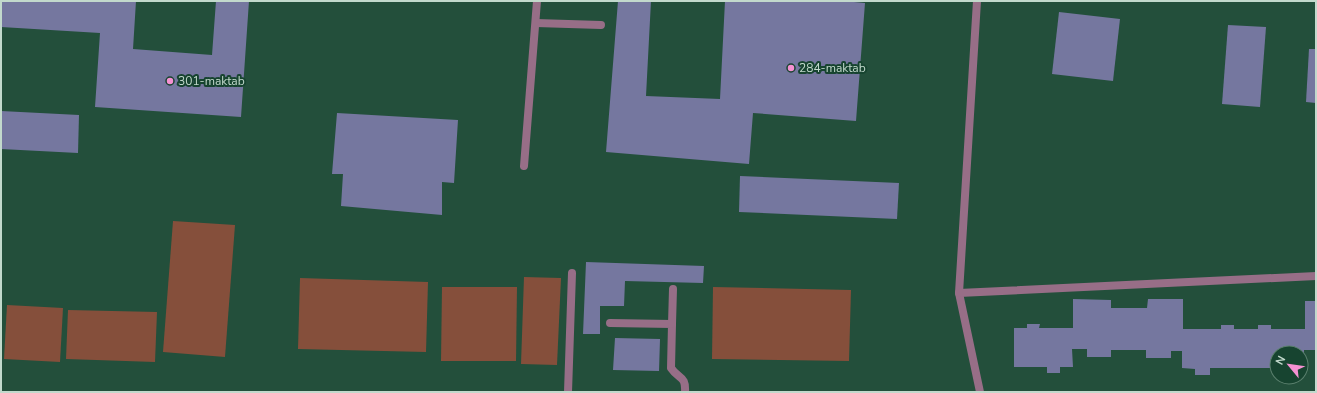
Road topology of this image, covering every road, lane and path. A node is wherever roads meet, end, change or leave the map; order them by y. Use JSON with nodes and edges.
{"nodes":[{"id":1,"x":537,"y":1,"type":"edge"},
{"id":2,"x":977,"y":1,"type":"edge"},
{"id":3,"x":536,"y":23,"type":"junction"},
{"id":4,"x":601,"y":25,"type":"dead end"},
{"id":5,"x":524,"y":166,"type":"dead end"},
{"id":6,"x":572,"y":273,"type":"dead end"},
{"id":7,"x":1316,"y":276,"type":"edge"},
{"id":8,"x":673,"y":289,"type":"dead end"},
{"id":9,"x":959,"y":293,"type":"junction"},
{"id":10,"x":610,"y":323,"type":"dead end"},
{"id":11,"x":672,"y":324,"type":"junction"},
{"id":12,"x":568,"y":392,"type":"edge"},
{"id":13,"x":685,"y":392,"type":"edge"},
{"id":14,"x":980,"y":392,"type":"edge"}],
"edges":[{"from":1,"to":3,"type":"lane"},
{"from":2,"to":9,"type":"lane"},
{"from":3,"to":4,"type":"lane"},
{"from":3,"to":5,"type":"lane"},
{"from":6,"to":12,"type":"lane"},
{"from":7,"to":9,"type":"lane"},
{"from":8,"to":11,"type":"lane"},
{"from":9,"to":14,"type":"lane"},
{"from":10,"to":11,"type":"lane"},
{"from":11,"to":13,"type":"lane"}]}
